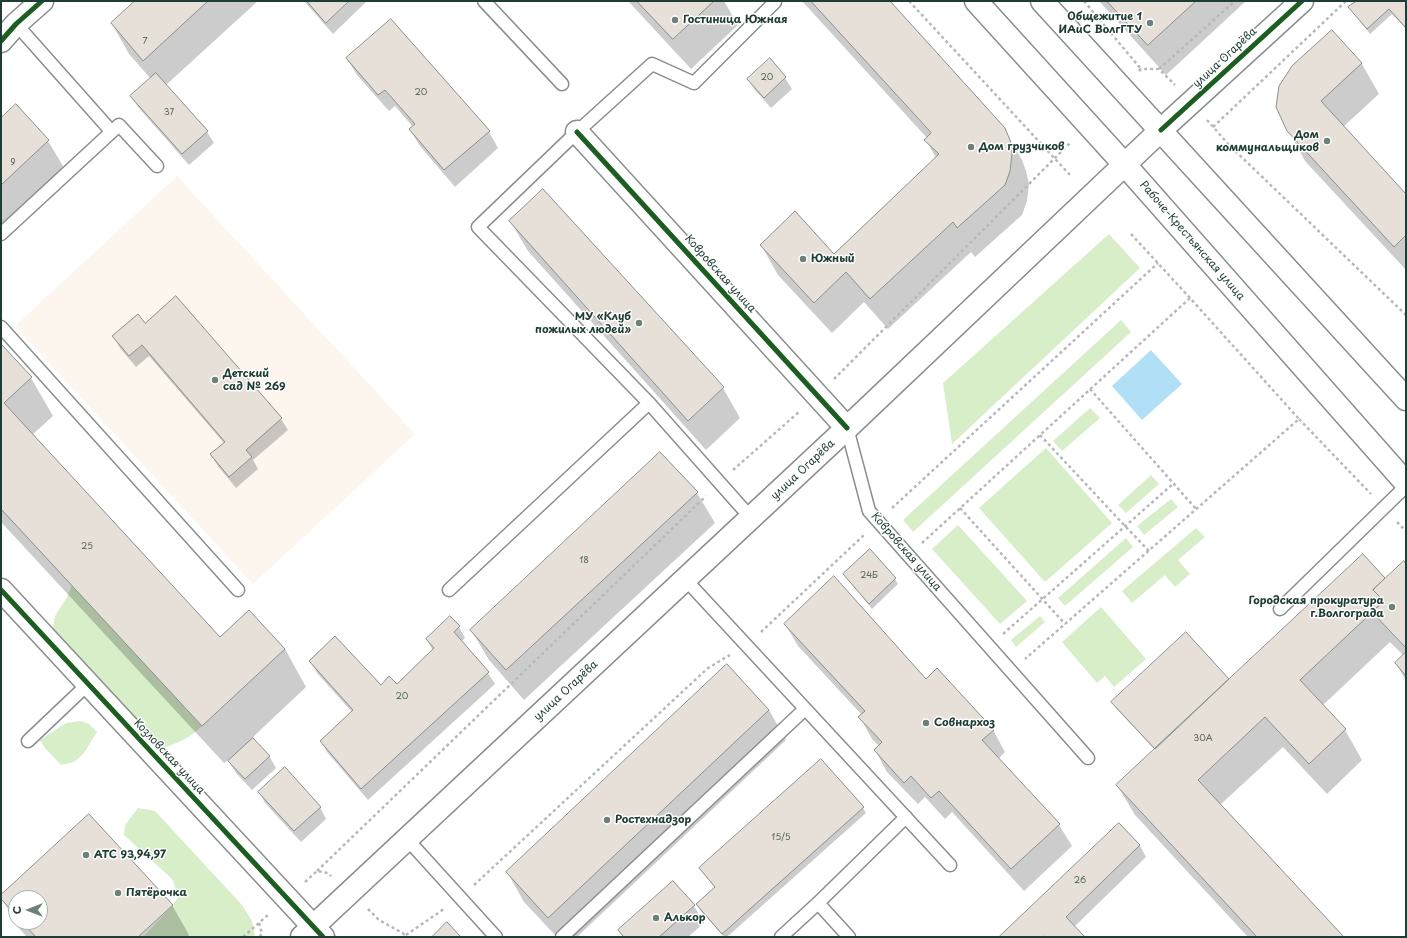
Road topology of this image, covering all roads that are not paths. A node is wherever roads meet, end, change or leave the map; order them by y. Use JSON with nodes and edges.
{"nodes":[{"id":1,"x":42,"y":1,"type":"edge"},
{"id":2,"x":484,"y":1,"type":"edge"},
{"id":3,"x":775,"y":1,"type":"edge"},
{"id":4,"x":976,"y":1,"type":"edge"},
{"id":5,"x":1042,"y":1,"type":"edge"},
{"id":6,"x":1302,"y":1,"type":"edge"},
{"id":7,"x":16,"y":24,"type":"junction"},
{"id":8,"x":1,"y":41,"type":"edge"},
{"id":9,"x":562,"y":84,"type":"dead end"},
{"id":10,"x":1161,"y":130,"type":"junction"},
{"id":11,"x":111,"y":132,"type":"junction"},
{"id":12,"x":577,"y":132,"type":"junction"},
{"id":13,"x":1125,"y":165,"type":"junction"},
{"id":14,"x":157,"y":166,"type":"dead end"},
{"id":15,"x":1,"y":234,"type":"edge"},
{"id":16,"x":1,"y":328,"type":"edge"},
{"id":17,"x":1406,"y":399,"type":"edge"},
{"id":18,"x":650,"y":403,"type":"junction"},
{"id":19,"x":847,"y":428,"type":"junction"},
{"id":20,"x":1406,"y":483,"type":"edge"},
{"id":21,"x":1406,"y":486,"type":"edge"},
{"id":22,"x":751,"y":518,"type":"junction"},
{"id":23,"x":685,"y":579,"type":"junction"},
{"id":24,"x":1,"y":590,"type":"edge"},
{"id":25,"x":238,"y":590,"type":"dead end"},
{"id":26,"x":449,"y":590,"type":"dead end"},
{"id":27,"x":1280,"y":609,"type":"dead end"},
{"id":28,"x":88,"y":684,"type":"junction"},
{"id":29,"x":805,"y":709,"type":"junction"},
{"id":30,"x":28,"y":741,"type":"dead end"},
{"id":31,"x":1088,"y":758,"type":"dead end"},
{"id":32,"x":906,"y":817,"type":"junction"},
{"id":33,"x":407,"y":839,"type":"junction"},
{"id":34,"x":950,"y":865,"type":"dead end"},
{"id":35,"x":818,"y":903,"type":"junction"},
{"id":36,"x":313,"y":934,"type":"edge"},
{"id":37,"x":496,"y":937,"type":"edge"},
{"id":38,"x":562,"y":937,"type":"edge"},
{"id":39,"x":781,"y":937,"type":"edge"},
{"id":40,"x":849,"y":937,"type":"edge"}],
"edges":[{"from":1,"to":7,"type":"main road"},
{"from":2,"to":9,"type":"lane"},
{"from":3,"to":12,"type":"lane"},
{"from":4,"to":13,"type":"main road","name":"Рабоче-Крестьянская улица"},
{"from":5,"to":10,"type":"main road"},
{"from":6,"to":10,"type":"main road","name":"улица Огарёва"},
{"from":7,"to":8,"type":"main road"},
{"from":7,"to":11,"type":"lane"},
{"from":10,"to":13,"type":"main road","name":"улица Огарёва"},
{"from":10,"to":17,"type":"main road"},
{"from":11,"to":14,"type":"lane"},
{"from":11,"to":15,"type":"lane"},
{"from":12,"to":18,"type":"lane"},
{"from":12,"to":19,"type":"main road","name":"Ковровская улица"},
{"from":13,"to":19,"type":"main road","name":"улица Огарёва"},
{"from":13,"to":20,"type":"main road","name":"Рабоче-Крестьянская улица"},
{"from":16,"to":25,"type":"lane"},
{"from":18,"to":22,"type":"lane"},
{"from":18,"to":26,"type":"lane"},
{"from":19,"to":22,"type":"main road","name":"улица Огарёва"},
{"from":19,"to":31,"type":"lane","name":"Ковровская улица"},
{"from":21,"to":27,"type":"lane"},
{"from":22,"to":23,"type":"main road","name":"улица Огарёва"},
{"from":23,"to":29,"type":"lane"},
{"from":23,"to":33,"type":"main road","name":"улица Огарёва"},
{"from":24,"to":28,"type":"main road","name":"Козловская улица"},
{"from":28,"to":30,"type":"lane"},
{"from":28,"to":36,"type":"main road","name":"Козловская улица"},
{"from":29,"to":32,"type":"lane"},
{"from":29,"to":38,"type":"lane"},
{"from":32,"to":34,"type":"lane"},
{"from":32,"to":35,"type":"lane"},
{"from":33,"to":36,"type":"main road","name":"улица Огарёва"},
{"from":33,"to":37,"type":"lane"},
{"from":35,"to":39,"type":"lane"},
{"from":35,"to":40,"type":"lane"}]}
